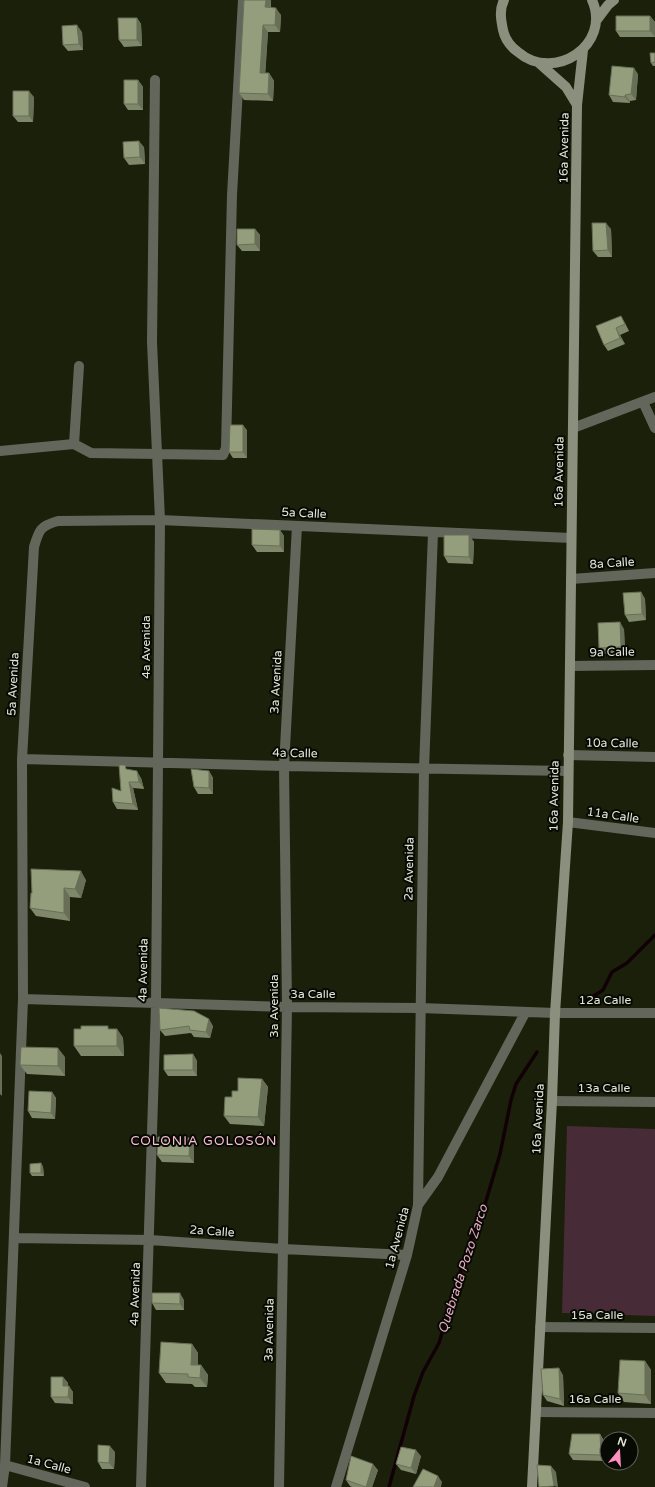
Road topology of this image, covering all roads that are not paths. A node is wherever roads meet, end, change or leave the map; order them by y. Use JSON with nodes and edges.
{"nodes":[{"id":1,"x":243,"y":0,"type":"edge"},
{"id":2,"x":592,"y":0,"type":"edge"},
{"id":3,"x":614,"y":0,"type":"edge"},
{"id":4,"x":503,"y":1,"type":"edge"},
{"id":5,"x":596,"y":21,"type":"junction"},
{"id":6,"x":583,"y":50,"type":"junction"},
{"id":7,"x":539,"y":64,"type":"junction"},
{"id":8,"x":155,"y":80,"type":"dead end"},
{"id":9,"x":577,"y":105,"type":"junction"},
{"id":10,"x":78,"y":366,"type":"dead end"},
{"id":11,"x":655,"y":397,"type":"edge"},
{"id":12,"x":643,"y":402,"type":"junction"},
{"id":13,"x":573,"y":428,"type":"junction"},
{"id":14,"x":655,"y":428,"type":"edge"},
{"id":15,"x":74,"y":444,"type":"junction"},
{"id":16,"x":0,"y":451,"type":"edge"},
{"id":17,"x":156,"y":454,"type":"junction"},
{"id":18,"x":160,"y":520,"type":"junction"},
{"id":19,"x":297,"y":526,"type":"junction"},
{"id":20,"x":39,"y":531,"type":"joint"},
{"id":21,"x":433,"y":533,"type":"junction"},
{"id":22,"x":571,"y":538,"type":"junction"},
{"id":23,"x":655,"y":573,"type":"edge"},
{"id":24,"x":571,"y":579,"type":"junction"},
{"id":25,"x":655,"y":664,"type":"edge"},
{"id":26,"x":570,"y":666,"type":"junction"},
{"id":27,"x":568,"y":755,"type":"junction"},
{"id":28,"x":655,"y":757,"type":"edge"},
{"id":29,"x":22,"y":759,"type":"junction"},
{"id":30,"x":158,"y":762,"type":"junction"},
{"id":31,"x":284,"y":766,"type":"junction"},
{"id":32,"x":424,"y":769,"type":"junction"},
{"id":33,"x":568,"y":771,"type":"junction"},
{"id":34,"x":568,"y":822,"type":"junction"},
{"id":35,"x":655,"y":833,"type":"edge"},
{"id":36,"x":23,"y":999,"type":"junction"},
{"id":37,"x":156,"y":1004,"type":"junction"},
{"id":38,"x":287,"y":1007,"type":"junction"},
{"id":39,"x":420,"y":1008,"type":"junction"},
{"id":40,"x":525,"y":1012,"type":"junction"},
{"id":41,"x":655,"y":1013,"type":"edge"},
{"id":42,"x":555,"y":1014,"type":"junction"},
{"id":43,"x":552,"y":1101,"type":"junction"},
{"id":44,"x":655,"y":1102,"type":"edge"},
{"id":45,"x":418,"y":1205,"type":"junction"},
{"id":46,"x":15,"y":1238,"type":"junction"},
{"id":47,"x":150,"y":1240,"type":"junction"},
{"id":48,"x":283,"y":1249,"type":"junction"},
{"id":49,"x":407,"y":1255,"type":"junction"},
{"id":50,"x":540,"y":1328,"type":"junction"},
{"id":51,"x":655,"y":1328,"type":"edge"},
{"id":52,"x":536,"y":1412,"type":"junction"},
{"id":53,"x":655,"y":1412,"type":"edge"},
{"id":54,"x":5,"y":1465,"type":"junction"},
{"id":55,"x":2,"y":1487,"type":"edge"},
{"id":56,"x":85,"y":1487,"type":"edge"},
{"id":57,"x":141,"y":1487,"type":"edge"},
{"id":58,"x":279,"y":1487,"type":"edge"},
{"id":59,"x":336,"y":1487,"type":"edge"},
{"id":60,"x":532,"y":1487,"type":"edge"}],
"edges":[{"from":1,"to":17,"type":"street"},
{"from":2,"to":5,"type":"street"},
{"from":3,"to":5,"type":"street"},
{"from":4,"to":7,"type":"street"},
{"from":5,"to":6,"type":"street"},
{"from":6,"to":7,"type":"street"},
{"from":6,"to":9,"type":"street","name":"16a Avenida"},
{"from":7,"to":9,"type":"street","name":"16a Avenida"},
{"from":8,"to":17,"type":"street","name":"4a Avenida"},
{"from":9,"to":13,"type":"street","name":"16a Avenida"},
{"from":10,"to":15,"type":"street"},
{"from":11,"to":12,"type":"street"},
{"from":12,"to":13,"type":"street"},
{"from":12,"to":14,"type":"street"},
{"from":13,"to":22,"type":"street","name":"16a Avenida"},
{"from":15,"to":16,"type":"street"},
{"from":15,"to":17,"type":"street"},
{"from":17,"to":18,"type":"street","name":"4a Avenida"},
{"from":18,"to":19,"type":"street","name":"5a Calle"},
{"from":18,"to":20,"type":"street","name":"5a Calle"},
{"from":18,"to":30,"type":"street","name":"4a Avenida"},
{"from":19,"to":21,"type":"street","name":"5a Calle"},
{"from":19,"to":31,"type":"street","name":"3a Avenida"},
{"from":20,"to":29,"type":"street","name":"5a Avenida"},
{"from":21,"to":22,"type":"street","name":"5a Calle"},
{"from":21,"to":32,"type":"street","name":"2a Avenida"},
{"from":22,"to":24,"type":"street","name":"16a Avenida"},
{"from":23,"to":24,"type":"street","name":"8a Calle"},
{"from":24,"to":26,"type":"street","name":"16a Avenida"},
{"from":25,"to":26,"type":"street","name":"9a Calle"},
{"from":26,"to":27,"type":"street","name":"16a Avenida"},
{"from":27,"to":28,"type":"street","name":"10a Calle"},
{"from":27,"to":33,"type":"street","name":"16a Avenida"},
{"from":29,"to":30,"type":"street","name":"4a Calle"},
{"from":29,"to":36,"type":"street","name":"5a Avenida"},
{"from":30,"to":31,"type":"street","name":"4a Calle"},
{"from":30,"to":37,"type":"street","name":"4a Avenida"},
{"from":31,"to":32,"type":"street","name":"4a Calle"},
{"from":31,"to":38,"type":"street","name":"3a Avenida"},
{"from":32,"to":33,"type":"street","name":"4a Calle"},
{"from":32,"to":39,"type":"street","name":"2a Avenida"},
{"from":33,"to":34,"type":"street","name":"16a Avenida"},
{"from":34,"to":35,"type":"street","name":"11a Calle"},
{"from":34,"to":42,"type":"street","name":"16a Avenida"},
{"from":36,"to":37,"type":"street","name":"3a Calle"},
{"from":36,"to":46,"type":"street","name":"5a Avenida"},
{"from":37,"to":38,"type":"street","name":"3a Calle"},
{"from":37,"to":47,"type":"street","name":"4a Avenida"},
{"from":38,"to":39,"type":"street","name":"3a Calle"},
{"from":38,"to":48,"type":"street","name":"3a Avenida"},
{"from":39,"to":40,"type":"street","name":"3a Calle"},
{"from":39,"to":45,"type":"street","name":"2a Avenida"},
{"from":40,"to":42,"type":"street","name":"3a Calle"},
{"from":40,"to":45,"type":"street","name":"1a Avenida"},
{"from":41,"to":42,"type":"street","name":"12a Calle"},
{"from":42,"to":43,"type":"street","name":"16a Avenida"},
{"from":43,"to":44,"type":"street","name":"13a Calle"},
{"from":43,"to":50,"type":"street","name":"16a Avenida"},
{"from":45,"to":49,"type":"street","name":"1a Avenida"},
{"from":46,"to":47,"type":"street","name":"2a Calle"},
{"from":46,"to":54,"type":"street","name":"5a Avenida"},
{"from":47,"to":48,"type":"street","name":"2a Calle"},
{"from":47,"to":57,"type":"street","name":"4a Avenida"},
{"from":48,"to":49,"type":"street","name":"2a Calle"},
{"from":48,"to":58,"type":"street","name":"3a Avenida"},
{"from":49,"to":59,"type":"street","name":"1a Avenida"},
{"from":50,"to":51,"type":"street","name":"15a Calle"},
{"from":50,"to":52,"type":"street","name":"16a Avenida"},
{"from":52,"to":53,"type":"street","name":"16a Calle"},
{"from":52,"to":60,"type":"street","name":"16a Avenida"},
{"from":54,"to":55,"type":"street","name":"5a Avenida"},
{"from":54,"to":56,"type":"street","name":"1a Calle"}]}
